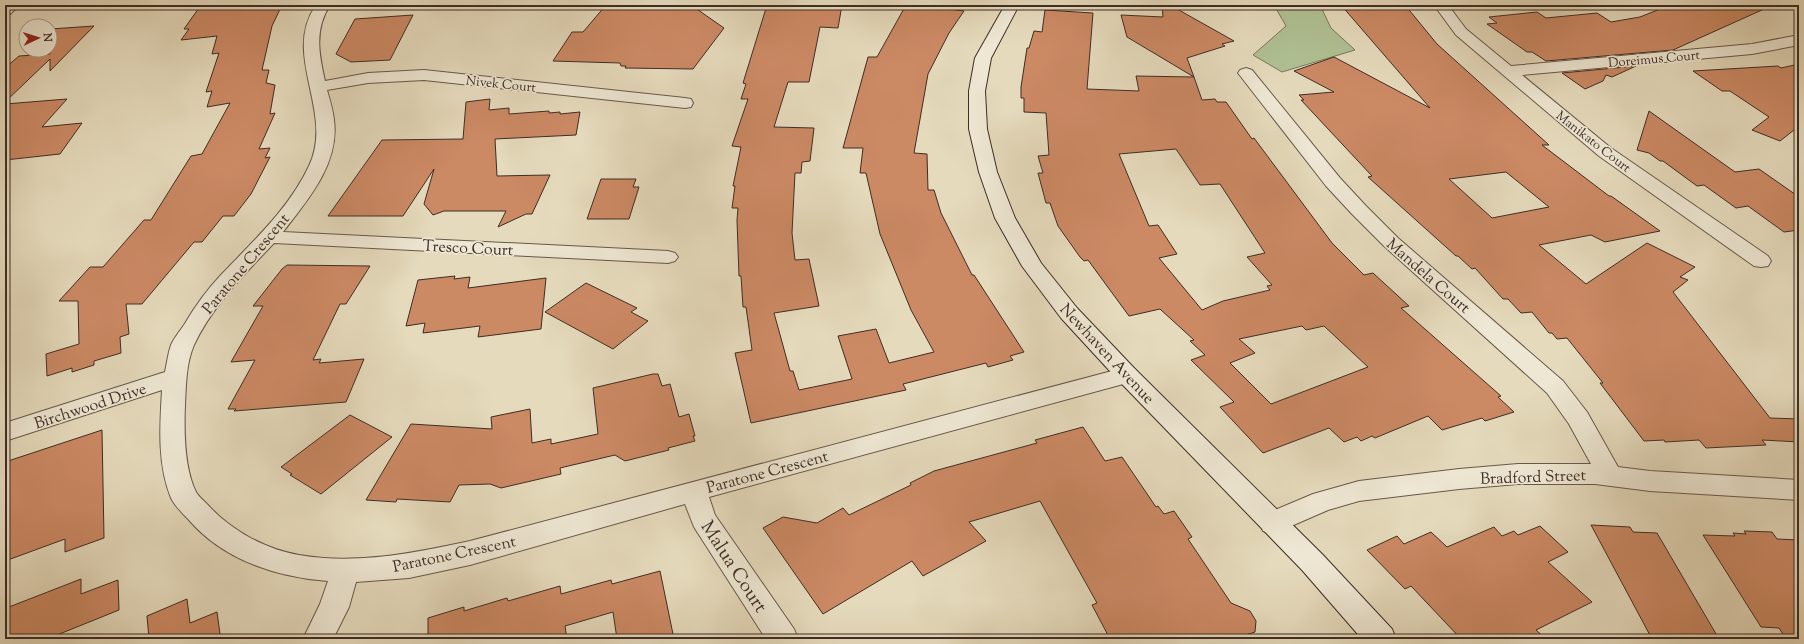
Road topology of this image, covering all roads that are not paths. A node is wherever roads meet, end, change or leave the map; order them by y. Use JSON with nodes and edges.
{"nodes":[{"id":1,"x":13,"y":5,"type":"edge"},
{"id":2,"x":323,"y":5,"type":"edge"},
{"id":3,"x":1012,"y":5,"type":"edge"},
{"id":4,"x":1441,"y":5,"type":"edge"},
{"id":5,"x":5,"y":10,"type":"edge"},
{"id":6,"x":1799,"y":40,"type":"edge"},
{"id":7,"x":1508,"y":72,"type":"junction"},
{"id":8,"x":1246,"y":74,"type":"dead end"},
{"id":9,"x":318,"y":87,"type":"junction"},
{"id":10,"x":685,"y":103,"type":"dead end"},
{"id":11,"x":269,"y":237,"type":"junction"},
{"id":12,"x":668,"y":257,"type":"dead end"},
{"id":13,"x":1761,"y":261,"type":"dead end"},
{"id":14,"x":1127,"y":375,"type":"junction"},
{"id":15,"x":175,"y":377,"type":"junction"},
{"id":16,"x":5,"y":432,"type":"edge"},
{"id":17,"x":1610,"y":476,"type":"junction"},
{"id":18,"x":1799,"y":490,"type":"edge"},
{"id":19,"x":694,"y":491,"type":"junction"},
{"id":20,"x":1273,"y":523,"type":"junction"},
{"id":21,"x":346,"y":571,"type":"junction"},
{"id":22,"x":318,"y":639,"type":"edge"},
{"id":23,"x":783,"y":639,"type":"edge"},
{"id":24,"x":1381,"y":639,"type":"edge"}],
"edges":[{"from":1,"to":5,"type":"street"},
{"from":2,"to":9,"type":"street","name":"Paratone Crescent"},
{"from":3,"to":14,"type":"street","name":"Newhaven Avenue"},
{"from":4,"to":7,"type":"street","name":"Manikato Court"},
{"from":6,"to":7,"type":"street","name":"Doreimus Court"},
{"from":7,"to":13,"type":"street","name":"Manikato Court"},
{"from":8,"to":17,"type":"street","name":"Mandela Court"},
{"from":9,"to":10,"type":"street","name":"Nivek Court"},
{"from":9,"to":11,"type":"street","name":"Paratone Crescent"},
{"from":11,"to":12,"type":"street","name":"Tresco Court"},
{"from":11,"to":15,"type":"street","name":"Paratone Crescent"},
{"from":14,"to":19,"type":"street","name":"Paratone Crescent"},
{"from":14,"to":20,"type":"street","name":"Newhaven Avenue"},
{"from":15,"to":16,"type":"street","name":"Birchwood Drive"},
{"from":15,"to":21,"type":"street","name":"Paratone Crescent"},
{"from":17,"to":18,"type":"street","name":"Bradford Street"},
{"from":17,"to":20,"type":"street","name":"Bradford Street"},
{"from":19,"to":21,"type":"street","name":"Paratone Crescent"},
{"from":19,"to":23,"type":"street","name":"Malua Court"},
{"from":20,"to":24,"type":"street","name":"Newhaven Avenue"},
{"from":21,"to":22,"type":"street"}]}
